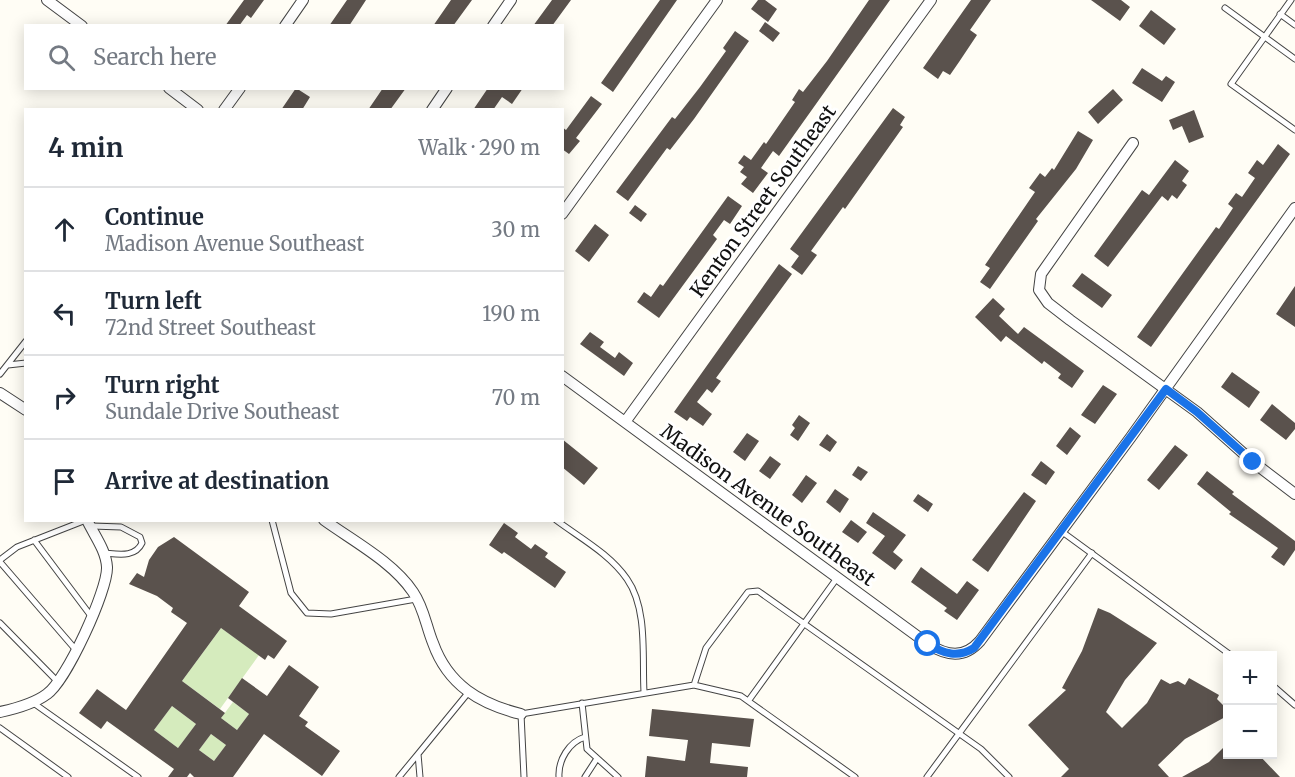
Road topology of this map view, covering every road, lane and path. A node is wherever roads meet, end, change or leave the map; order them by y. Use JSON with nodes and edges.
{"nodes":[{"id":1,"x":47,"y":0,"type":"edge"},
{"id":2,"x":303,"y":0,"type":"edge"},
{"id":3,"x":511,"y":0,"type":"edge"},
{"id":4,"x":717,"y":0,"type":"edge"},
{"id":5,"x":931,"y":0,"type":"edge"},
{"id":6,"x":1291,"y":0,"type":"edge"},
{"id":7,"x":1225,"y":8,"type":"dead end"},
{"id":8,"x":1280,"y":14,"type":"junction"},
{"id":9,"x":79,"y":24,"type":"edge"},
{"id":10,"x":286,"y":24,"type":"edge"},
{"id":11,"x":494,"y":24,"type":"edge"},
{"id":12,"x":1295,"y":25,"type":"edge"},
{"id":13,"x":1264,"y":37,"type":"junction"},
{"id":14,"x":1295,"y":59,"type":"edge"},
{"id":15,"x":172,"y":90,"type":"edge"},
{"id":16,"x":239,"y":90,"type":"edge"},
{"id":17,"x":446,"y":90,"type":"edge"},
{"id":18,"x":195,"y":108,"type":"edge"},
{"id":19,"x":226,"y":108,"type":"edge"},
{"id":20,"x":433,"y":108,"type":"edge"},
{"id":21,"x":1295,"y":130,"type":"edge"},
{"id":22,"x":1133,"y":143,"type":"dead end"},
{"id":23,"x":1295,"y":208,"type":"edge"},
{"id":24,"x":564,"y":211,"type":"edge"},
{"id":25,"x":24,"y":344,"type":"edge"},
{"id":26,"x":24,"y":363,"type":"edge"},
{"id":27,"x":7,"y":366,"type":"junction"},
{"id":28,"x":0,"y":374,"type":"edge"},
{"id":29,"x":564,"y":377,"type":"edge"},
{"id":30,"x":1166,"y":389,"type":"junction"},
{"id":31,"x":0,"y":393,"type":"edge"},
{"id":32,"x":24,"y":409,"type":"edge"},
{"id":33,"x":625,"y":422,"type":"junction"},
{"id":34,"x":1295,"y":494,"type":"edge"},
{"id":35,"x":88,"y":522,"type":"edge"},
{"id":36,"x":273,"y":522,"type":"edge"},
{"id":37,"x":327,"y":522,"type":"edge"},
{"id":38,"x":559,"y":522,"type":"edge"},
{"id":39,"x":1061,"y":531,"type":"junction"},
{"id":40,"x":34,"y":540,"type":"junction"},
{"id":41,"x":104,"y":553,"type":"junction"},
{"id":42,"x":1092,"y":553,"type":"junction"},
{"id":43,"x":0,"y":561,"type":"edge"},
{"id":44,"x":837,"y":578,"type":"junction"},
{"id":45,"x":418,"y":599,"type":"junction"},
{"id":46,"x":92,"y":618,"type":"junction"},
{"id":47,"x":0,"y":623,"type":"edge"},
{"id":48,"x":803,"y":623,"type":"junction"},
{"id":49,"x":76,"y":650,"type":"junction"},
{"id":50,"x":1225,"y":651,"type":"edge"},
{"id":51,"x":57,"y":681,"type":"junction"},
{"id":52,"x":694,"y":685,"type":"junction"},
{"id":53,"x":1277,"y":689,"type":"edge"},
{"id":54,"x":644,"y":692,"type":"junction"},
{"id":55,"x":468,"y":693,"type":"junction"},
{"id":56,"x":748,"y":700,"type":"junction"},
{"id":57,"x":31,"y":701,"type":"junction"},
{"id":58,"x":582,"y":703,"type":"junction"},
{"id":59,"x":1295,"y":705,"type":"edge"},
{"id":60,"x":0,"y":712,"type":"edge"},
{"id":61,"x":521,"y":714,"type":"junction"},
{"id":62,"x":0,"y":728,"type":"edge"},
{"id":63,"x":959,"y":734,"type":"junction"},
{"id":64,"x":585,"y":737,"type":"junction"},
{"id":65,"x":418,"y":754,"type":"junction"},
{"id":66,"x":596,"y":760,"type":"junction"},
{"id":67,"x":68,"y":777,"type":"edge"},
{"id":68,"x":138,"y":777,"type":"edge"},
{"id":69,"x":399,"y":777,"type":"edge"},
{"id":70,"x":420,"y":777,"type":"edge"},
{"id":71,"x":524,"y":777,"type":"edge"},
{"id":72,"x":559,"y":777,"type":"edge"},
{"id":73,"x":585,"y":777,"type":"edge"},
{"id":74,"x":618,"y":777,"type":"edge"},
{"id":75,"x":855,"y":777,"type":"edge"},
{"id":76,"x":927,"y":777,"type":"edge"},
{"id":77,"x":1009,"y":777,"type":"edge"}],
"edges":[{"from":1,"to":9,"type":"street"},
{"from":2,"to":10,"type":"street"},
{"from":3,"to":11,"type":"street"},
{"from":4,"to":24,"type":"street"},
{"from":5,"to":33,"type":"street","name":"Kenton Street Southeast"},
{"from":6,"to":8,"type":"lane"},
{"from":7,"to":13,"type":"lane"},
{"from":8,"to":12,"type":"lane"},
{"from":8,"to":13,"type":"lane"},
{"from":13,"to":14,"type":"lane"},
{"from":13,"to":21,"type":"lane"},
{"from":15,"to":18,"type":"street"},
{"from":16,"to":19,"type":"street"},
{"from":17,"to":20,"type":"street"},
{"from":22,"to":30,"type":"street"},
{"from":23,"to":30,"type":"street"},
{"from":25,"to":27,"type":"lane"},
{"from":26,"to":27,"type":"lane"},
{"from":27,"to":28,"type":"lane"},
{"from":29,"to":33,"type":"street","name":"Madison Avenue Southeast"},
{"from":30,"to":34,"type":"street"},
{"from":30,"to":39,"type":"street"},
{"from":31,"to":32,"type":"street"},
{"from":33,"to":44,"type":"street","name":"Madison Avenue Southeast"},
{"from":35,"to":40,"type":"lane"},
{"from":35,"to":41,"type":"street"},
{"from":35,"to":41,"type":"lane"},
{"from":36,"to":45,"type":"lane"},
{"from":37,"to":45,"type":"street"},
{"from":38,"to":54,"type":"lane"},
{"from":39,"to":42,"type":"lane"},
{"from":39,"to":44,"type":"street","name":"Madison Avenue Southeast"},
{"from":40,"to":43,"type":"lane"},
{"from":40,"to":46,"type":"lane"},
{"from":41,"to":46,"type":"street"},
{"from":42,"to":50,"type":"lane"},
{"from":42,"to":63,"type":"lane"},
{"from":43,"to":49,"type":"lane"},
{"from":44,"to":48,"type":"lane"},
{"from":45,"to":55,"type":"street"},
{"from":46,"to":49,"type":"street"},
{"from":47,"to":51,"type":"lane"},
{"from":48,"to":52,"type":"lane"},
{"from":48,"to":56,"type":"lane"},
{"from":48,"to":63,"type":"lane"},
{"from":49,"to":51,"type":"street"},
{"from":51,"to":57,"type":"street"},
{"from":52,"to":54,"type":"lane"},
{"from":52,"to":56,"type":"lane"},
{"from":53,"to":59,"type":"lane"},
{"from":54,"to":58,"type":"lane"},
{"from":55,"to":61,"type":"street"},
{"from":55,"to":65,"type":"lane"},
{"from":56,"to":75,"type":"lane"},
{"from":57,"to":60,"type":"street"},
{"from":57,"to":68,"type":"lane"},
{"from":58,"to":61,"type":"lane"},
{"from":58,"to":64,"type":"lane"},
{"from":61,"to":71,"type":"lane"},
{"from":62,"to":67,"type":"lane"},
{"from":63,"to":76,"type":"lane"},
{"from":63,"to":77,"type":"lane"},
{"from":64,"to":66,"type":"lane"},
{"from":64,"to":72,"type":"lane"},
{"from":65,"to":69,"type":"lane"},
{"from":65,"to":70,"type":"lane"},
{"from":66,"to":73,"type":"lane"},
{"from":66,"to":74,"type":"lane"}]}
